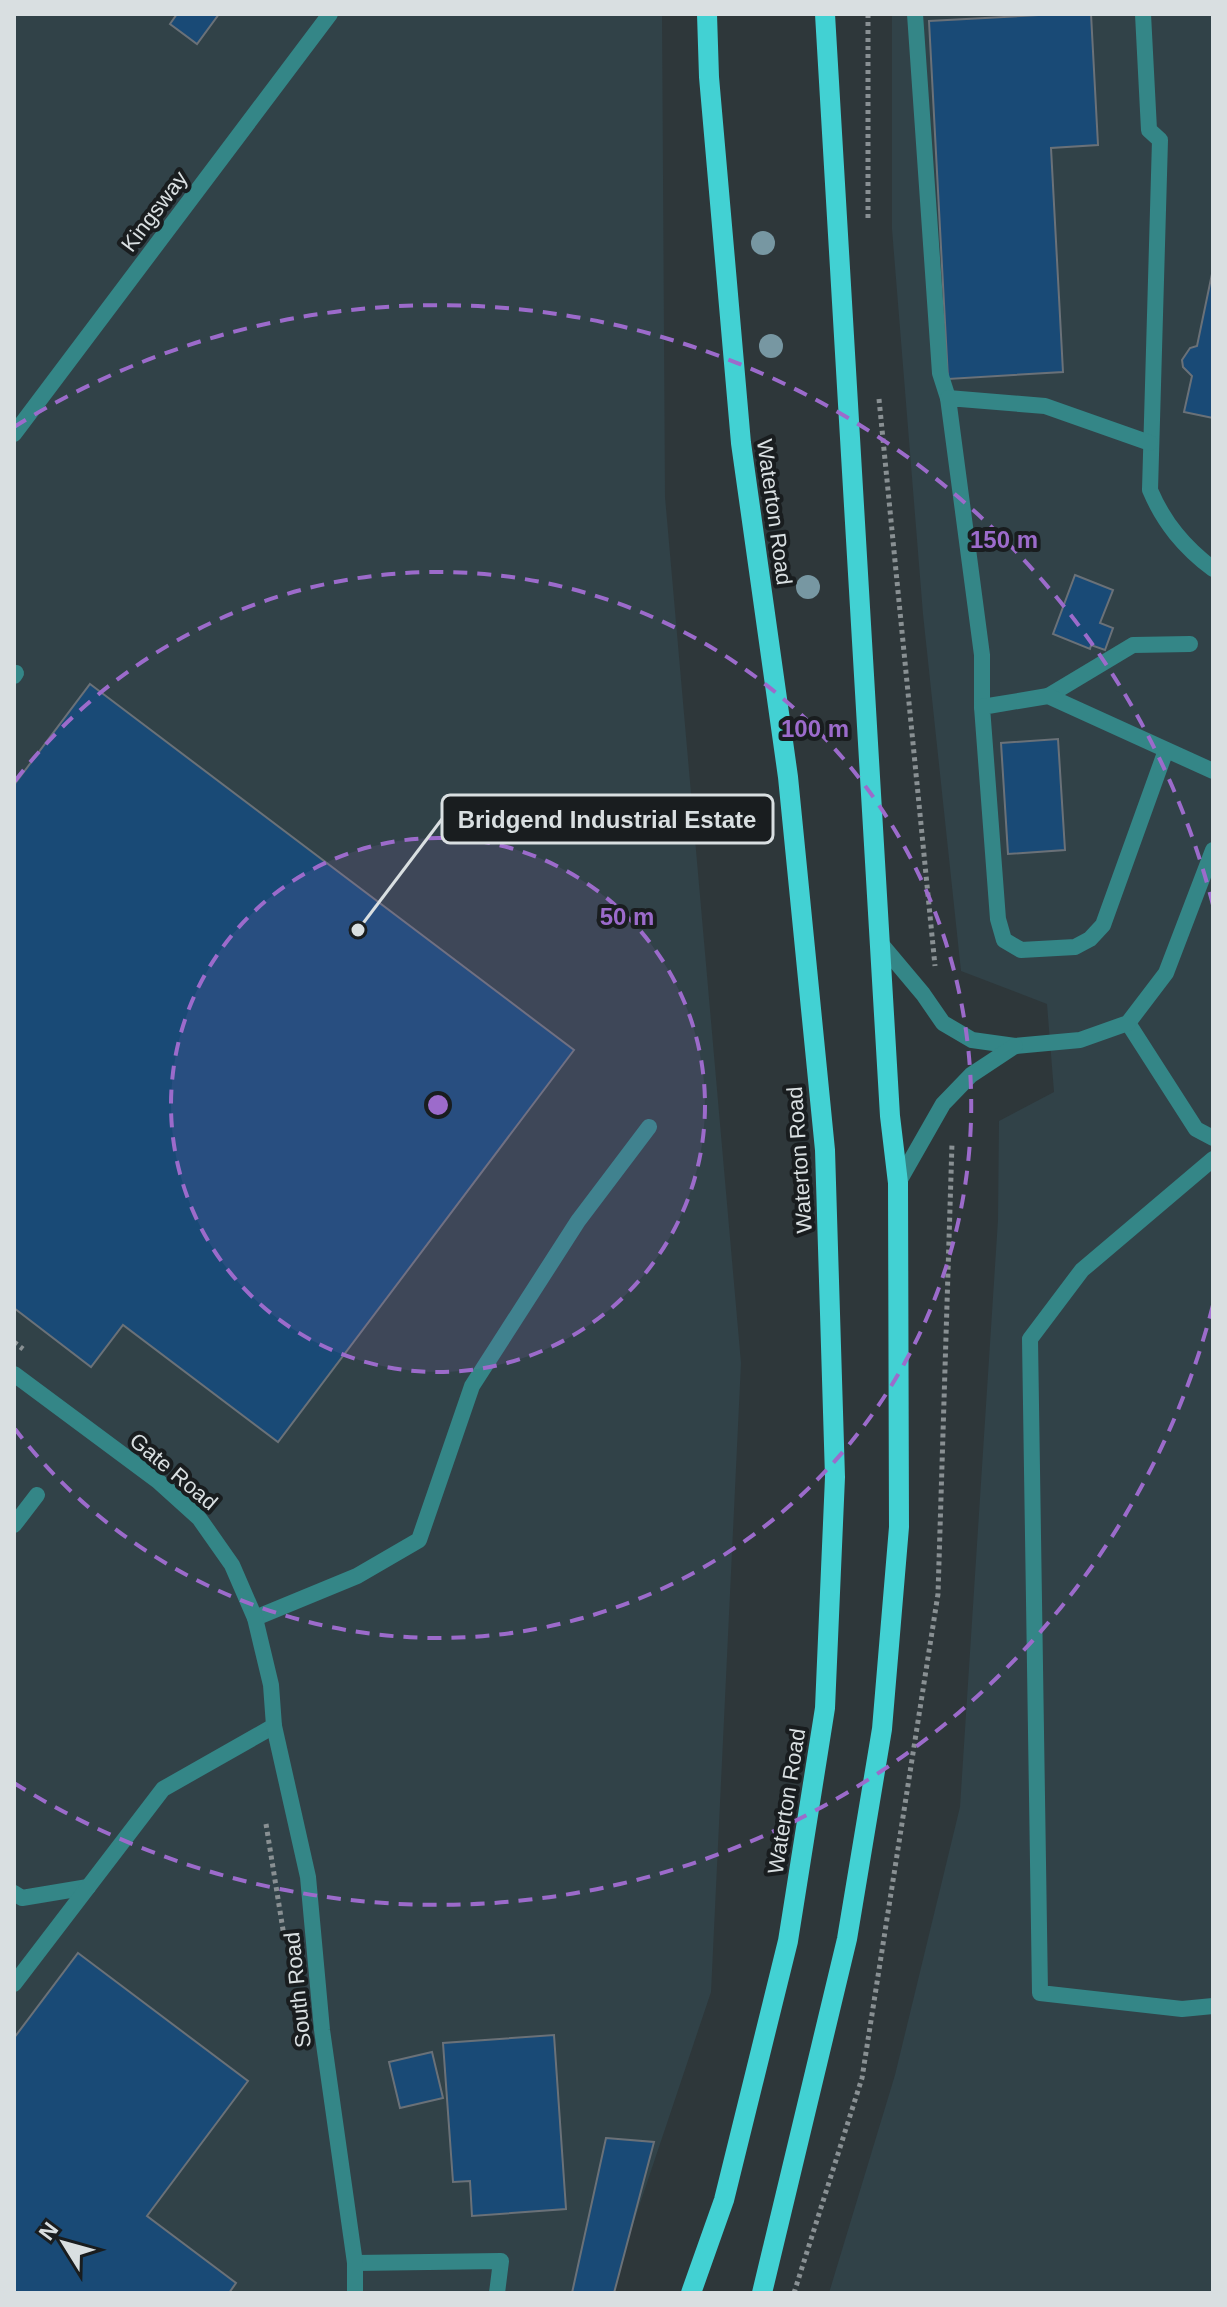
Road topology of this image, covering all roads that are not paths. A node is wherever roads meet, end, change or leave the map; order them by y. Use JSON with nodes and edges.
{"nodes":[{"id":1,"x":330,"y":14,"type":"edge"},
{"id":2,"x":707,"y":14,"type":"edge"},
{"id":3,"x":825,"y":14,"type":"edge"},
{"id":4,"x":915,"y":14,"type":"edge"},
{"id":5,"x":1143,"y":14,"type":"edge"},
{"id":6,"x":948,"y":398,"type":"junction"},
{"id":7,"x":14,"y":434,"type":"edge"},
{"id":8,"x":1150,"y":443,"type":"junction"},
{"id":9,"x":1213,"y":569,"type":"edge"},
{"id":10,"x":1190,"y":644,"type":"dead end"},
{"id":11,"x":1048,"y":696,"type":"junction"},
{"id":12,"x":982,"y":707,"type":"junction"},
{"id":13,"x":1166,"y":750,"type":"junction"},
{"id":14,"x":1213,"y":771,"type":"edge"},
{"id":15,"x":1213,"y":850,"type":"edge"},
{"id":16,"x":881,"y":944,"type":"junction"},
{"id":17,"x":1128,"y":1023,"type":"junction"},
{"id":18,"x":1015,"y":1046,"type":"junction"},
{"id":19,"x":649,"y":1127,"type":"dead end"},
{"id":20,"x":1213,"y":1138,"type":"edge"},
{"id":21,"x":1213,"y":1159,"type":"edge"},
{"id":22,"x":898,"y":1183,"type":"junction"},
{"id":23,"x":14,"y":1374,"type":"edge"},
{"id":24,"x":37,"y":1495,"type":"dead end"},
{"id":25,"x":14,"y":1525,"type":"edge"},
{"id":26,"x":255,"y":1618,"type":"junction"},
{"id":27,"x":271,"y":1685,"type":"joint"},
{"id":28,"x":274,"y":1726,"type":"junction"},
{"id":29,"x":88,"y":1887,"type":"junction"},
{"id":30,"x":14,"y":1893,"type":"edge"},
{"id":31,"x":14,"y":1984,"type":"edge"},
{"id":32,"x":1213,"y":2006,"type":"edge"},
{"id":33,"x":355,"y":2263,"type":"junction"},
{"id":34,"x":355,"y":2293,"type":"edge"},
{"id":35,"x":497,"y":2293,"type":"edge"},
{"id":36,"x":691,"y":2293,"type":"edge"},
{"id":37,"x":762,"y":2293,"type":"edge"}],
"edges":[{"from":1,"to":7,"type":"street","name":"Kingsway"},
{"from":2,"to":36,"type":"main road","name":"Waterton Road"},
{"from":3,"to":16,"type":"main road"},
{"from":4,"to":6,"type":"street"},
{"from":5,"to":8,"type":"street"},
{"from":6,"to":8,"type":"street"},
{"from":6,"to":12,"type":"street"},
{"from":8,"to":9,"type":"street"},
{"from":10,"to":11,"type":"street"},
{"from":11,"to":12,"type":"street"},
{"from":11,"to":13,"type":"street"},
{"from":12,"to":13,"type":"street"},
{"from":13,"to":14,"type":"street"},
{"from":15,"to":17,"type":"street"},
{"from":16,"to":18,"type":"street"},
{"from":16,"to":22,"type":"main road"},
{"from":17,"to":18,"type":"street"},
{"from":17,"to":20,"type":"street"},
{"from":18,"to":22,"type":"street"},
{"from":19,"to":26,"type":"street"},
{"from":21,"to":32,"type":"street"},
{"from":22,"to":37,"type":"main road"},
{"from":23,"to":26,"type":"street","name":"Gate Road"},
{"from":24,"to":25,"type":"street"},
{"from":26,"to":27,"type":"street","name":"Gate Road"},
{"from":27,"to":28,"type":"street","name":"South Road"},
{"from":28,"to":29,"type":"street"},
{"from":28,"to":33,"type":"street","name":"South Road"},
{"from":29,"to":30,"type":"street"},
{"from":29,"to":31,"type":"street"},
{"from":33,"to":34,"type":"street","name":"South Road"},
{"from":33,"to":35,"type":"street"}]}
